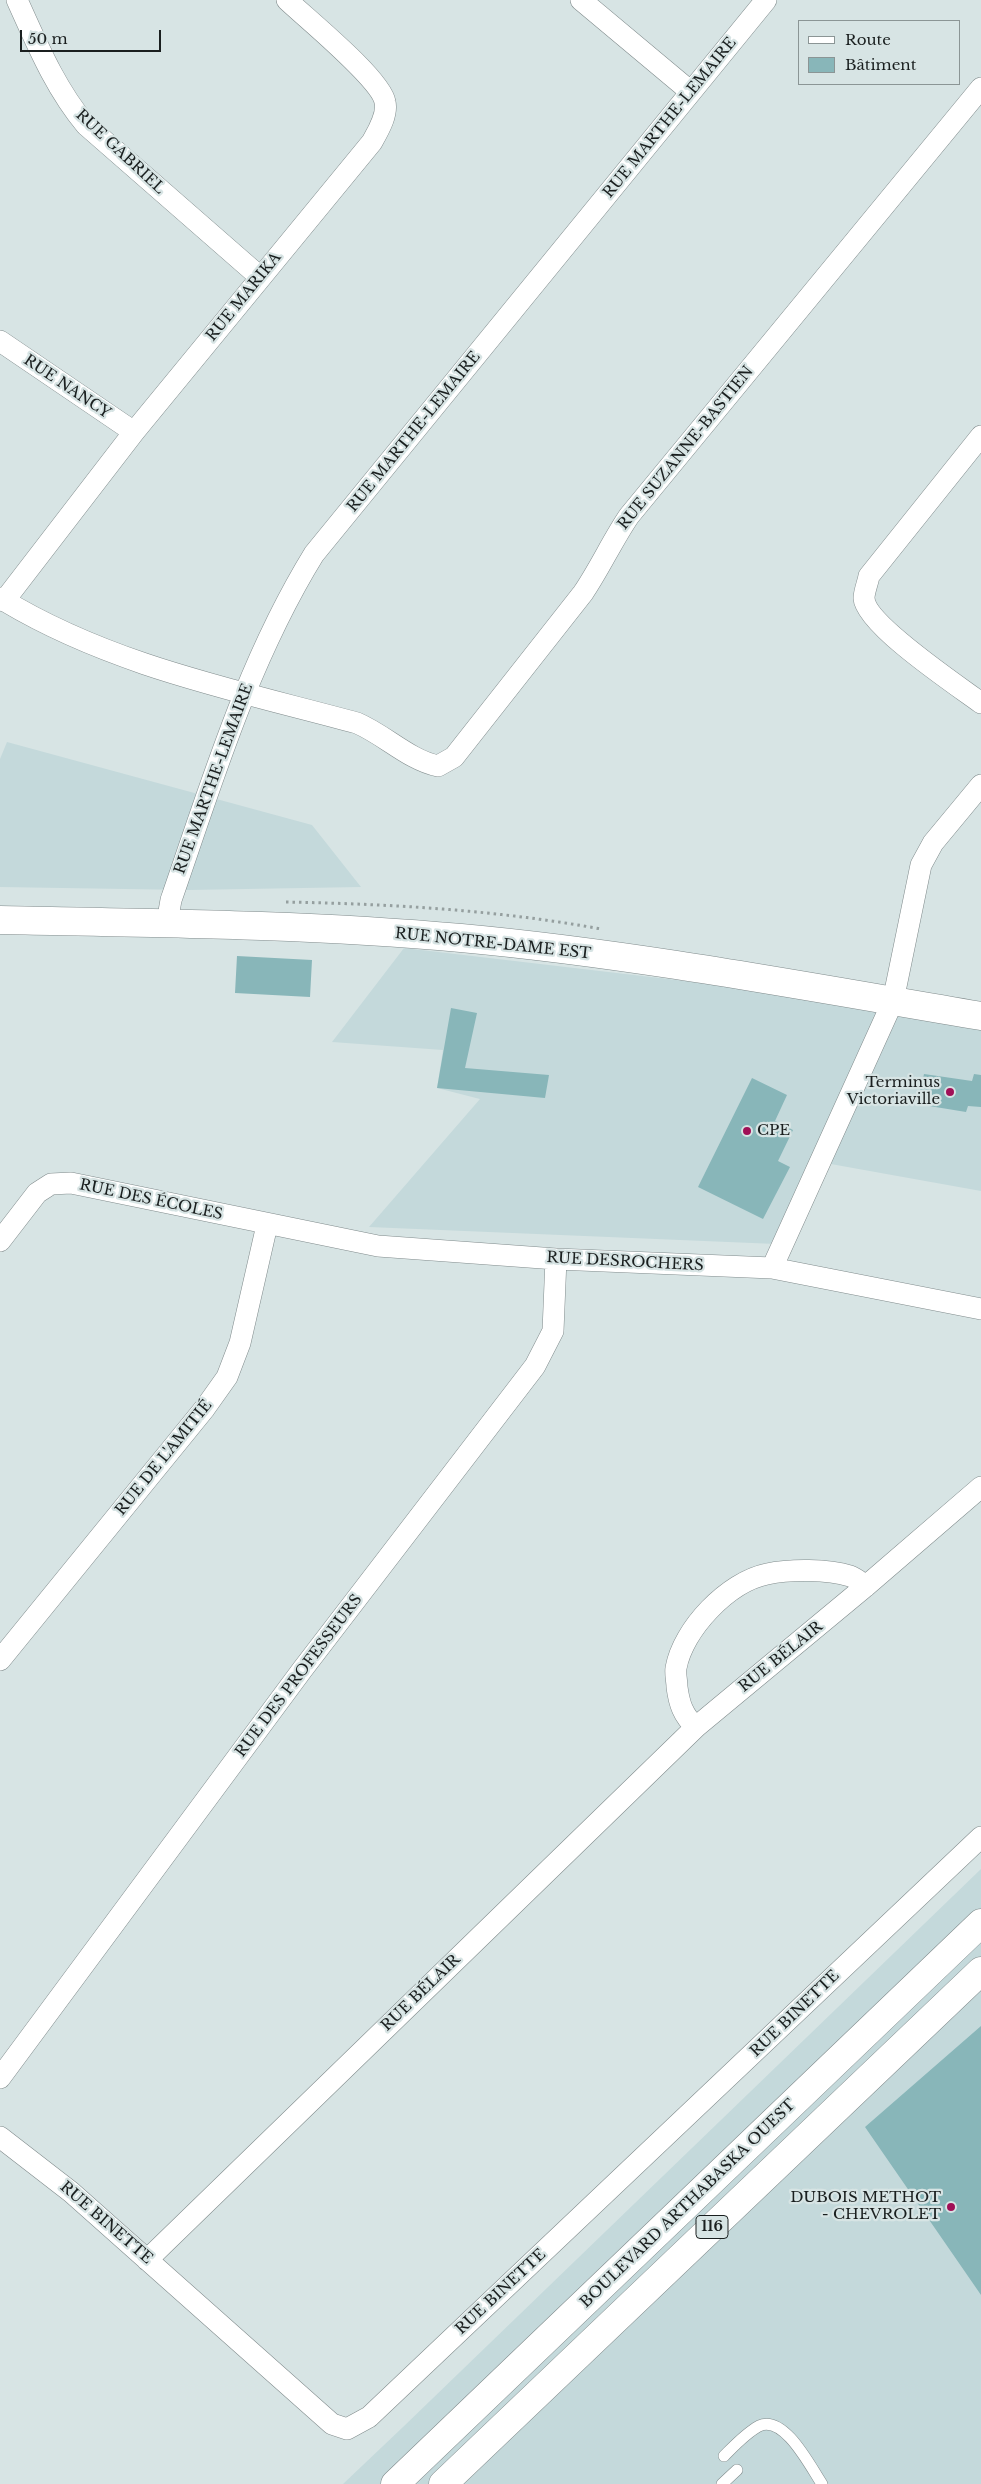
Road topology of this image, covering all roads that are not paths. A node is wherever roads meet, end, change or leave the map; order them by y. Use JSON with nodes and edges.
{"nodes":[{"id":1,"x":17,"y":0,"type":"edge"},
{"id":2,"x":287,"y":0,"type":"edge"},
{"id":3,"x":581,"y":0,"type":"edge"},
{"id":4,"x":766,"y":0,"type":"edge"},
{"id":5,"x":981,"y":90,"type":"edge"},
{"id":6,"x":691,"y":92,"type":"junction"},
{"id":7,"x":260,"y":277,"type":"junction"},
{"id":8,"x":0,"y":341,"type":"edge"},
{"id":9,"x":134,"y":432,"type":"junction"},
{"id":10,"x":981,"y":436,"type":"edge"},
{"id":11,"x":2,"y":600,"type":"edge"},
{"id":12,"x":244,"y":693,"type":"junction"},
{"id":13,"x":981,"y":703,"type":"edge"},
{"id":14,"x":981,"y":785,"type":"edge"},
{"id":15,"x":0,"y":920,"type":"edge"},
{"id":16,"x":167,"y":923,"type":"junction"},
{"id":17,"x":893,"y":1001,"type":"junction"},
{"id":18,"x":981,"y":1016,"type":"edge"},
{"id":19,"x":267,"y":1225,"type":"junction"},
{"id":20,"x":0,"y":1241,"type":"edge"},
{"id":21,"x":556,"y":1259,"type":"junction"},
{"id":22,"x":772,"y":1268,"type":"junction"},
{"id":23,"x":981,"y":1309,"type":"edge"},
{"id":24,"x":981,"y":1487,"type":"edge"},
{"id":25,"x":866,"y":1586,"type":"junction"},
{"id":26,"x":0,"y":1660,"type":"edge"},
{"id":27,"x":696,"y":1727,"type":"junction"},
{"id":28,"x":981,"y":1837,"type":"edge"},
{"id":29,"x":981,"y":1923,"type":"edge"},
{"id":30,"x":981,"y":1971,"type":"edge"},
{"id":31,"x":0,"y":2078,"type":"edge"},
{"id":32,"x":0,"y":2137,"type":"edge"},
{"id":33,"x":148,"y":2260,"type":"junction"},
{"id":34,"x":724,"y":2456,"type":"dead end"},
{"id":35,"x":737,"y":2470,"type":"dead end"},
{"id":36,"x":395,"y":2484,"type":"edge"},
{"id":37,"x":443,"y":2484,"type":"edge"},
{"id":38,"x":722,"y":2484,"type":"edge"},
{"id":39,"x":822,"y":2484,"type":"edge"}],
"edges":[{"from":1,"to":7,"type":"street","name":"RUE GABRIEL"},
{"from":2,"to":7,"type":"street","name":"RUE MARIKA"},
{"from":3,"to":6,"type":"street"},
{"from":4,"to":6,"type":"street","name":"RUE MARTHE-LEMAIRE"},
{"from":5,"to":12,"type":"street","name":"RUE SUZANNE-BASTIEN"},
{"from":6,"to":12,"type":"street","name":"RUE MARTHE-LEMAIRE"},
{"from":7,"to":9,"type":"street","name":"RUE MARIKA"},
{"from":8,"to":9,"type":"street","name":"RUE NANCY"},
{"from":9,"to":11,"type":"street","name":"RUE MARIKA"},
{"from":10,"to":13,"type":"street"},
{"from":11,"to":12,"type":"street","name":"RUE SUZANNE-BASTIEN"},
{"from":12,"to":16,"type":"street","name":"RUE MARTHE-LEMAIRE"},
{"from":14,"to":17,"type":"street"},
{"from":15,"to":16,"type":"main road","name":"RUE NOTRE-DAME EST"},
{"from":16,"to":17,"type":"main road","name":"RUE NOTRE-DAME EST"},
{"from":17,"to":18,"type":"main road","name":"RUE NOTRE-DAME EST"},
{"from":17,"to":22,"type":"street"},
{"from":19,"to":20,"type":"street","name":"RUE DES ÉCOLES"},
{"from":19,"to":21,"type":"street","name":"RUE DESROCHERS"},
{"from":19,"to":26,"type":"street","name":"RUE DE L'AMITIÉ"},
{"from":21,"to":22,"type":"street","name":"RUE DESROCHERS"},
{"from":21,"to":31,"type":"street","name":"RUE DES PROFESSEURS"},
{"from":22,"to":23,"type":"street","name":"RUE DESROCHERS"},
{"from":24,"to":25,"type":"street","name":"RUE BÉLAIR"},
{"from":25,"to":27,"type":"street","name":"RUE BÉLAIR"},
{"from":25,"to":27,"type":"street"},
{"from":27,"to":33,"type":"street","name":"RUE BÉLAIR"},
{"from":28,"to":33,"type":"street","name":"RUE BINETTE"},
{"from":29,"to":36,"type":"main road","name":"BOULEVARD ARTHABASKA OUEST","number":"116"},
{"from":30,"to":37,"type":"main road","number":"116"},
{"from":32,"to":33,"type":"street","name":"RUE BINETTE"},
{"from":34,"to":39,"type":"lane"},
{"from":35,"to":38,"type":"lane"}]}
